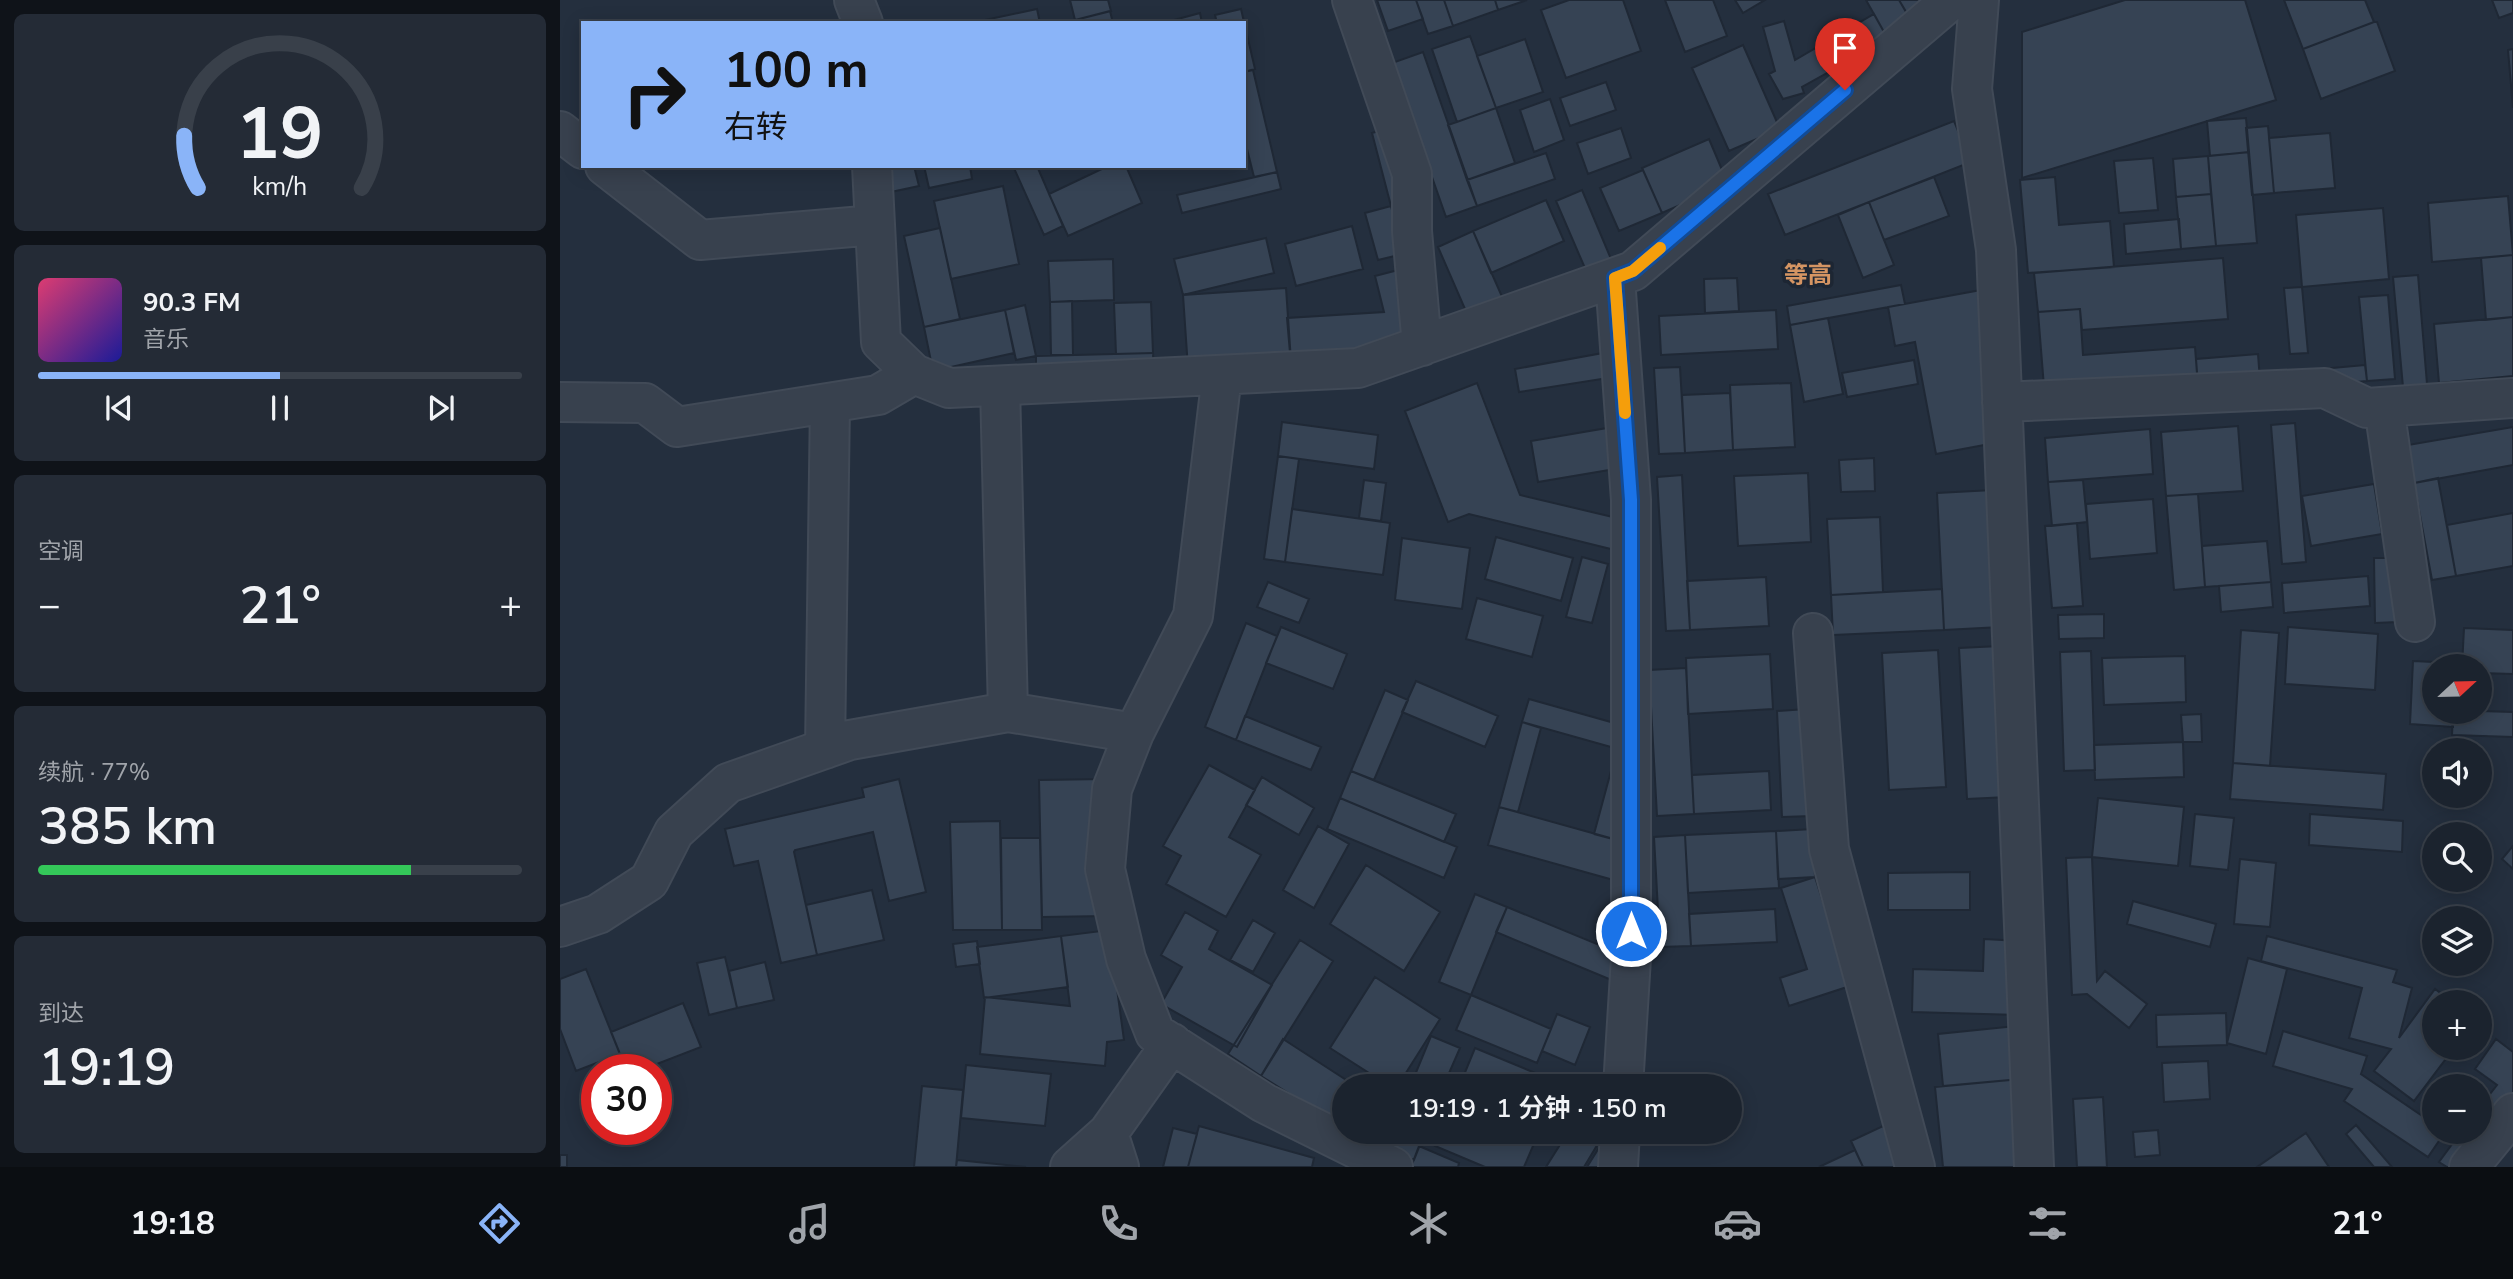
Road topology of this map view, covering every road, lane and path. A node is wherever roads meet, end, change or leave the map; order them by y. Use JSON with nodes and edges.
{"nodes":[{"id":1,"x":854,"y":0,"type":"edge"},
{"id":2,"x":1352,"y":0,"type":"edge"},
{"id":3,"x":1951,"y":0,"type":"edge"},
{"id":4,"x":1979,"y":0,"type":"edge"},
{"id":5,"x":862,"y":21,"type":"edge"},
{"id":6,"x":560,"y":131,"type":"edge"},
{"id":7,"x":581,"y":147,"type":"edge"},
{"id":8,"x":608,"y":168,"type":"edge"},
{"id":9,"x":872,"y":168,"type":"edge"},
{"id":10,"x":875,"y":225,"type":"junction"},
{"id":11,"x":1615,"y":278,"type":"junction"},
{"id":12,"x":1422,"y":346,"type":"junction"},
{"id":13,"x":914,"y":374,"type":"junction"},
{"id":14,"x":1222,"y":375,"type":"junction"},
{"id":15,"x":1000,"y":386,"type":"junction"},
{"id":16,"x":2513,"y":398,"type":"edge"},
{"id":17,"x":560,"y":402,"type":"edge"},
{"id":18,"x":2002,"y":402,"type":"junction"},
{"id":19,"x":830,"y":403,"type":"junction"},
{"id":20,"x":2384,"y":407,"type":"junction"},
{"id":21,"x":2415,"y":622,"type":"dead end"},
{"id":22,"x":1813,"y":632,"type":"dead end"},
{"id":23,"x":1008,"y":712,"type":"junction"},
{"id":24,"x":1134,"y":733,"type":"junction"},
{"id":25,"x":825,"y":749,"type":"junction"},
{"id":26,"x":560,"y":927,"type":"edge"},
{"id":27,"x":1172,"y":1043,"type":"junction"},
{"id":28,"x":1624,"y":1074,"type":"edge"},
{"id":29,"x":2513,"y":1112,"type":"edge"},
{"id":30,"x":1619,"y":1144,"type":"edge"},
{"id":31,"x":1113,"y":1150,"type":"edge"},
{"id":32,"x":1070,"y":1167,"type":"edge"},
{"id":33,"x":1394,"y":1167,"type":"edge"},
{"id":34,"x":1618,"y":1167,"type":"edge"},
{"id":35,"x":1915,"y":1167,"type":"edge"},
{"id":36,"x":2034,"y":1167,"type":"edge"},
{"id":37,"x":2469,"y":1167,"type":"edge"}],
"edges":[{"from":1,"to":5,"type":"street"},
{"from":2,"to":12,"type":"street"},
{"from":3,"to":11,"type":"street"},
{"from":4,"to":18,"type":"street"},
{"from":6,"to":7,"type":"street"},
{"from":8,"to":10,"type":"street"},
{"from":9,"to":10,"type":"street"},
{"from":10,"to":13,"type":"street"},
{"from":11,"to":12,"type":"street"},
{"from":11,"to":28,"type":"street"},
{"from":12,"to":14,"type":"street"},
{"from":13,"to":15,"type":"street"},
{"from":13,"to":19,"type":"street"},
{"from":14,"to":15,"type":"street"},
{"from":14,"to":24,"type":"street"},
{"from":15,"to":23,"type":"street"},
{"from":16,"to":20,"type":"street"},
{"from":17,"to":19,"type":"street"},
{"from":18,"to":20,"type":"street"},
{"from":18,"to":36,"type":"street"},
{"from":19,"to":25,"type":"street"},
{"from":20,"to":21,"type":"street"},
{"from":22,"to":35,"type":"street"},
{"from":23,"to":24,"type":"street"},
{"from":23,"to":25,"type":"street"},
{"from":24,"to":27,"type":"street"},
{"from":25,"to":26,"type":"street"},
{"from":27,"to":31,"type":"street"},
{"from":27,"to":33,"type":"street"},
{"from":29,"to":37,"type":"street"},
{"from":30,"to":34,"type":"street"},
{"from":31,"to":32,"type":"street"}]}
